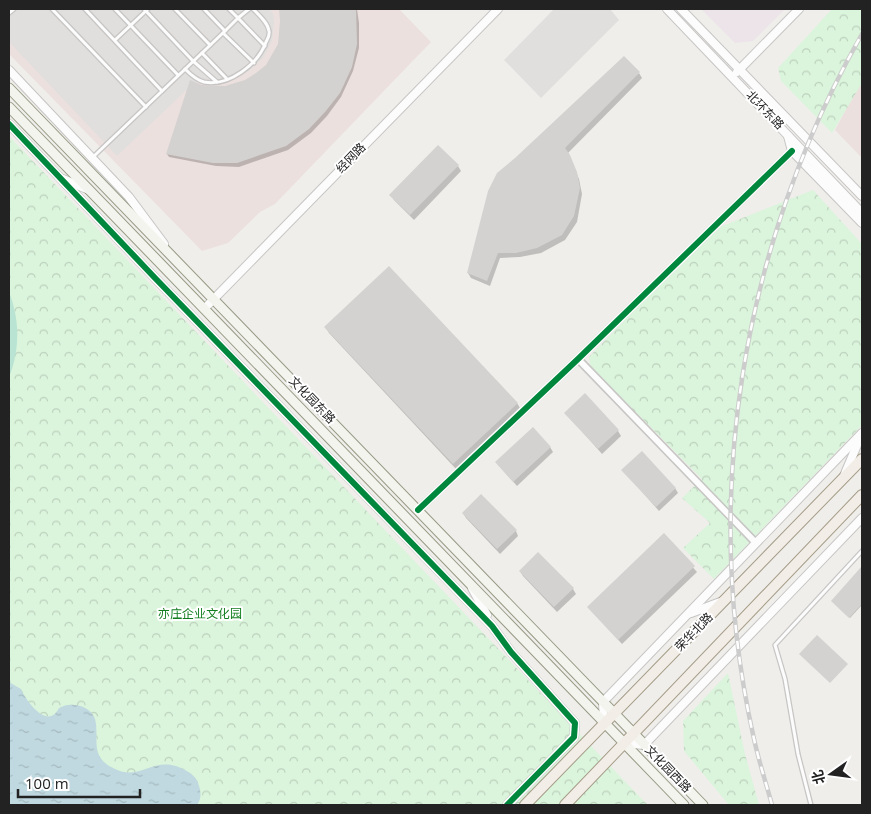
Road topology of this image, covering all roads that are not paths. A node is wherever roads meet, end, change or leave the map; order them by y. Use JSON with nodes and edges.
{"nodes":[{"id":1,"x":14,"y":9,"type":"edge"},
{"id":2,"x":52,"y":9,"type":"edge"},
{"id":3,"x":85,"y":9,"type":"edge"},
{"id":4,"x":115,"y":9,"type":"edge"},
{"id":5,"x":144,"y":9,"type":"edge"},
{"id":6,"x":148,"y":9,"type":"edge"},
{"id":7,"x":175,"y":9,"type":"edge"},
{"id":8,"x":204,"y":9,"type":"edge"},
{"id":9,"x":230,"y":9,"type":"edge"},
{"id":10,"x":250,"y":9,"type":"edge"},
{"id":11,"x":254,"y":9,"type":"edge"},
{"id":12,"x":498,"y":9,"type":"edge"},
{"id":13,"x":667,"y":9,"type":"edge"},
{"id":14,"x":681,"y":9,"type":"edge"},
{"id":15,"x":799,"y":9,"type":"edge"},
{"id":16,"x":9,"y":14,"type":"edge"},
{"id":17,"x":238,"y":18,"type":"junction"},
{"id":18,"x":224,"y":32,"type":"junction"},
{"id":19,"x":115,"y":40,"type":"junction"},
{"id":20,"x":210,"y":45,"type":"junction"},
{"id":21,"x":265,"y":46,"type":"junction"},
{"id":22,"x":202,"y":53,"type":"junction"},
{"id":23,"x":194,"y":61,"type":"junction"},
{"id":24,"x":254,"y":62,"type":"junction"},
{"id":25,"x":185,"y":69,"type":"junction"},
{"id":26,"x":9,"y":70,"type":"edge"},
{"id":27,"x":740,"y":70,"type":"junction"},
{"id":28,"x":178,"y":75,"type":"junction"},
{"id":29,"x":733,"y":76,"type":"junction"},
{"id":30,"x":228,"y":79,"type":"junction"},
{"id":31,"x":216,"y":82,"type":"junction"},
{"id":32,"x":9,"y":88,"type":"edge"},
{"id":33,"x":162,"y":91,"type":"junction"},
{"id":34,"x":9,"y":107,"type":"edge"},
{"id":35,"x":146,"y":107,"type":"junction"},
{"id":36,"x":9,"y":124,"type":"edge"},
{"id":37,"x":787,"y":134,"type":"junction"},
{"id":38,"x":792,"y":151,"type":"junction"},
{"id":39,"x":92,"y":158,"type":"junction"},
{"id":40,"x":59,"y":177,"type":"junction"},
{"id":41,"x":91,"y":192,"type":"junction"},
{"id":42,"x":862,"y":196,"type":"edge"},
{"id":43,"x":862,"y":213,"type":"edge"},
{"id":44,"x":862,"y":223,"type":"edge"},
{"id":45,"x":176,"y":260,"type":"junction"},
{"id":46,"x":214,"y":299,"type":"junction"},
{"id":47,"x":205,"y":308,"type":"junction"},
{"id":48,"x":578,"y":359,"type":"junction"},
{"id":49,"x":862,"y":433,"type":"edge"},
{"id":50,"x":862,"y":459,"type":"edge"},
{"id":51,"x":842,"y":480,"type":"junction"},
{"id":52,"x":862,"y":495,"type":"edge"},
{"id":53,"x":418,"y":510,"type":"junction"},
{"id":54,"x":862,"y":518,"type":"edge"},
{"id":55,"x":756,"y":543,"type":"junction"},
{"id":56,"x":862,"y":551,"type":"edge"},
{"id":57,"x":468,"y":582,"type":"junction"},
{"id":58,"x":724,"y":600,"type":"junction"},
{"id":59,"x":688,"y":614,"type":"junction"},
{"id":60,"x":492,"y":626,"type":"junction"},
{"id":61,"x":603,"y":702,"type":"junction"},
{"id":62,"x":614,"y":713,"type":"junction"},
{"id":63,"x":604,"y":724,"type":"junction"},
{"id":64,"x":634,"y":734,"type":"junction"},
{"id":65,"x":624,"y":743,"type":"junction"},
{"id":66,"x":644,"y":745,"type":"junction"},
{"id":67,"x":507,"y":805,"type":"edge"},
{"id":68,"x":526,"y":805,"type":"edge"},
{"id":69,"x":564,"y":805,"type":"edge"},
{"id":70,"x":684,"y":805,"type":"edge"},
{"id":71,"x":703,"y":805,"type":"edge"},
{"id":72,"x":811,"y":805,"type":"edge"}],
"edges":[{"from":1,"to":16,"type":"lane"},
{"from":2,"to":35,"type":"lane"},
{"from":3,"to":19,"type":"lane"},
{"from":4,"to":28,"type":"lane"},
{"from":5,"to":23,"type":"lane"},
{"from":6,"to":19,"type":"lane"},
{"from":7,"to":20,"type":"lane"},
{"from":8,"to":18,"type":"lane"},
{"from":9,"to":17,"type":"lane"},
{"from":10,"to":17,"type":"lane"},
{"from":11,"to":21,"type":"lane"},
{"from":12,"to":46,"type":"street","name":"经网路"},
{"from":13,"to":29,"type":"street","name":"北环东路"},
{"from":14,"to":27,"type":"street","name":"北环东路"},
{"from":15,"to":27,"type":"street"},
{"from":17,"to":18,"type":"lane"},
{"from":17,"to":21,"type":"lane"},
{"from":18,"to":20,"type":"lane"},
{"from":18,"to":24,"type":"lane"},
{"from":19,"to":33,"type":"lane"},
{"from":20,"to":22,"type":"lane"},
{"from":21,"to":24,"type":"lane"},
{"from":22,"to":23,"type":"lane"},
{"from":22,"to":30,"type":"lane"},
{"from":23,"to":25,"type":"lane"},
{"from":23,"to":31,"type":"lane"},
{"from":24,"to":30,"type":"lane"},
{"from":25,"to":28,"type":"lane"},
{"from":25,"to":31,"type":"lane"},
{"from":26,"to":39,"type":"street"},
{"from":27,"to":29,"type":"street"},
{"from":27,"to":42,"type":"street","name":"北环东路"},
{"from":28,"to":33,"type":"lane"},
{"from":29,"to":37,"type":"street","name":"北环东路"},
{"from":30,"to":31,"type":"lane"},
{"from":32,"to":45,"type":"main road","name":"文化园东路"},
{"from":33,"to":35,"type":"lane"},
{"from":34,"to":41,"type":"main road","name":"文化园东路"},
{"from":35,"to":39,"type":"lane"},
{"from":36,"to":40,"type":"street"},
{"from":37,"to":38,"type":"street"},
{"from":37,"to":43,"type":"street","name":"北环东路"},
{"from":38,"to":44,"type":"street"},
{"from":38,"to":48,"type":"street"},
{"from":39,"to":45,"type":"street"},
{"from":40,"to":41,"type":"street"},
{"from":40,"to":60,"type":"street"},
{"from":41,"to":47,"type":"main road","name":"文化园东路"},
{"from":45,"to":46,"type":"main road","name":"文化园东路"},
{"from":46,"to":47,"type":"street","name":"经网路"},
{"from":46,"to":53,"type":"main road","name":"文化园东路"},
{"from":47,"to":57,"type":"main road","name":"文化园东路"},
{"from":48,"to":53,"type":"street"},
{"from":48,"to":55,"type":"street"},
{"from":49,"to":51,"type":"street"},
{"from":49,"to":55,"type":"street"},
{"from":50,"to":51,"type":"main road","name":"荣华北路"},
{"from":51,"to":58,"type":"main road","name":"荣华北路"},
{"from":52,"to":64,"type":"main road"},
{"from":53,"to":61,"type":"main road","name":"文化园东路"},
{"from":54,"to":66,"type":"street"},
{"from":55,"to":59,"type":"street"},
{"from":56,"to":72,"type":"lane"},
{"from":57,"to":60,"type":"street"},
{"from":57,"to":63,"type":"main road","name":"文化园东路"},
{"from":58,"to":59,"type":"street"},
{"from":58,"to":62,"type":"main road","name":"荣华北路"},
{"from":59,"to":61,"type":"street"},
{"from":60,"to":67,"type":"street"},
{"from":61,"to":62,"type":"main road","name":"文化园东路"},
{"from":61,"to":63,"type":"street"},
{"from":62,"to":63,"type":"main road","name":"荣华北路"},
{"from":62,"to":64,"type":"main road","name":"文化园西路"},
{"from":63,"to":65,"type":"main road","name":"文化园西路"},
{"from":63,"to":68,"type":"main road","name":"荣华北路"},
{"from":64,"to":65,"type":"main road"},
{"from":64,"to":66,"type":"main road","name":"文化园西路"},
{"from":65,"to":66,"type":"street"},
{"from":65,"to":69,"type":"main road"},
{"from":65,"to":70,"type":"main road","name":"文化园西路"},
{"from":66,"to":71,"type":"main road","name":"文化园西路"}]}
